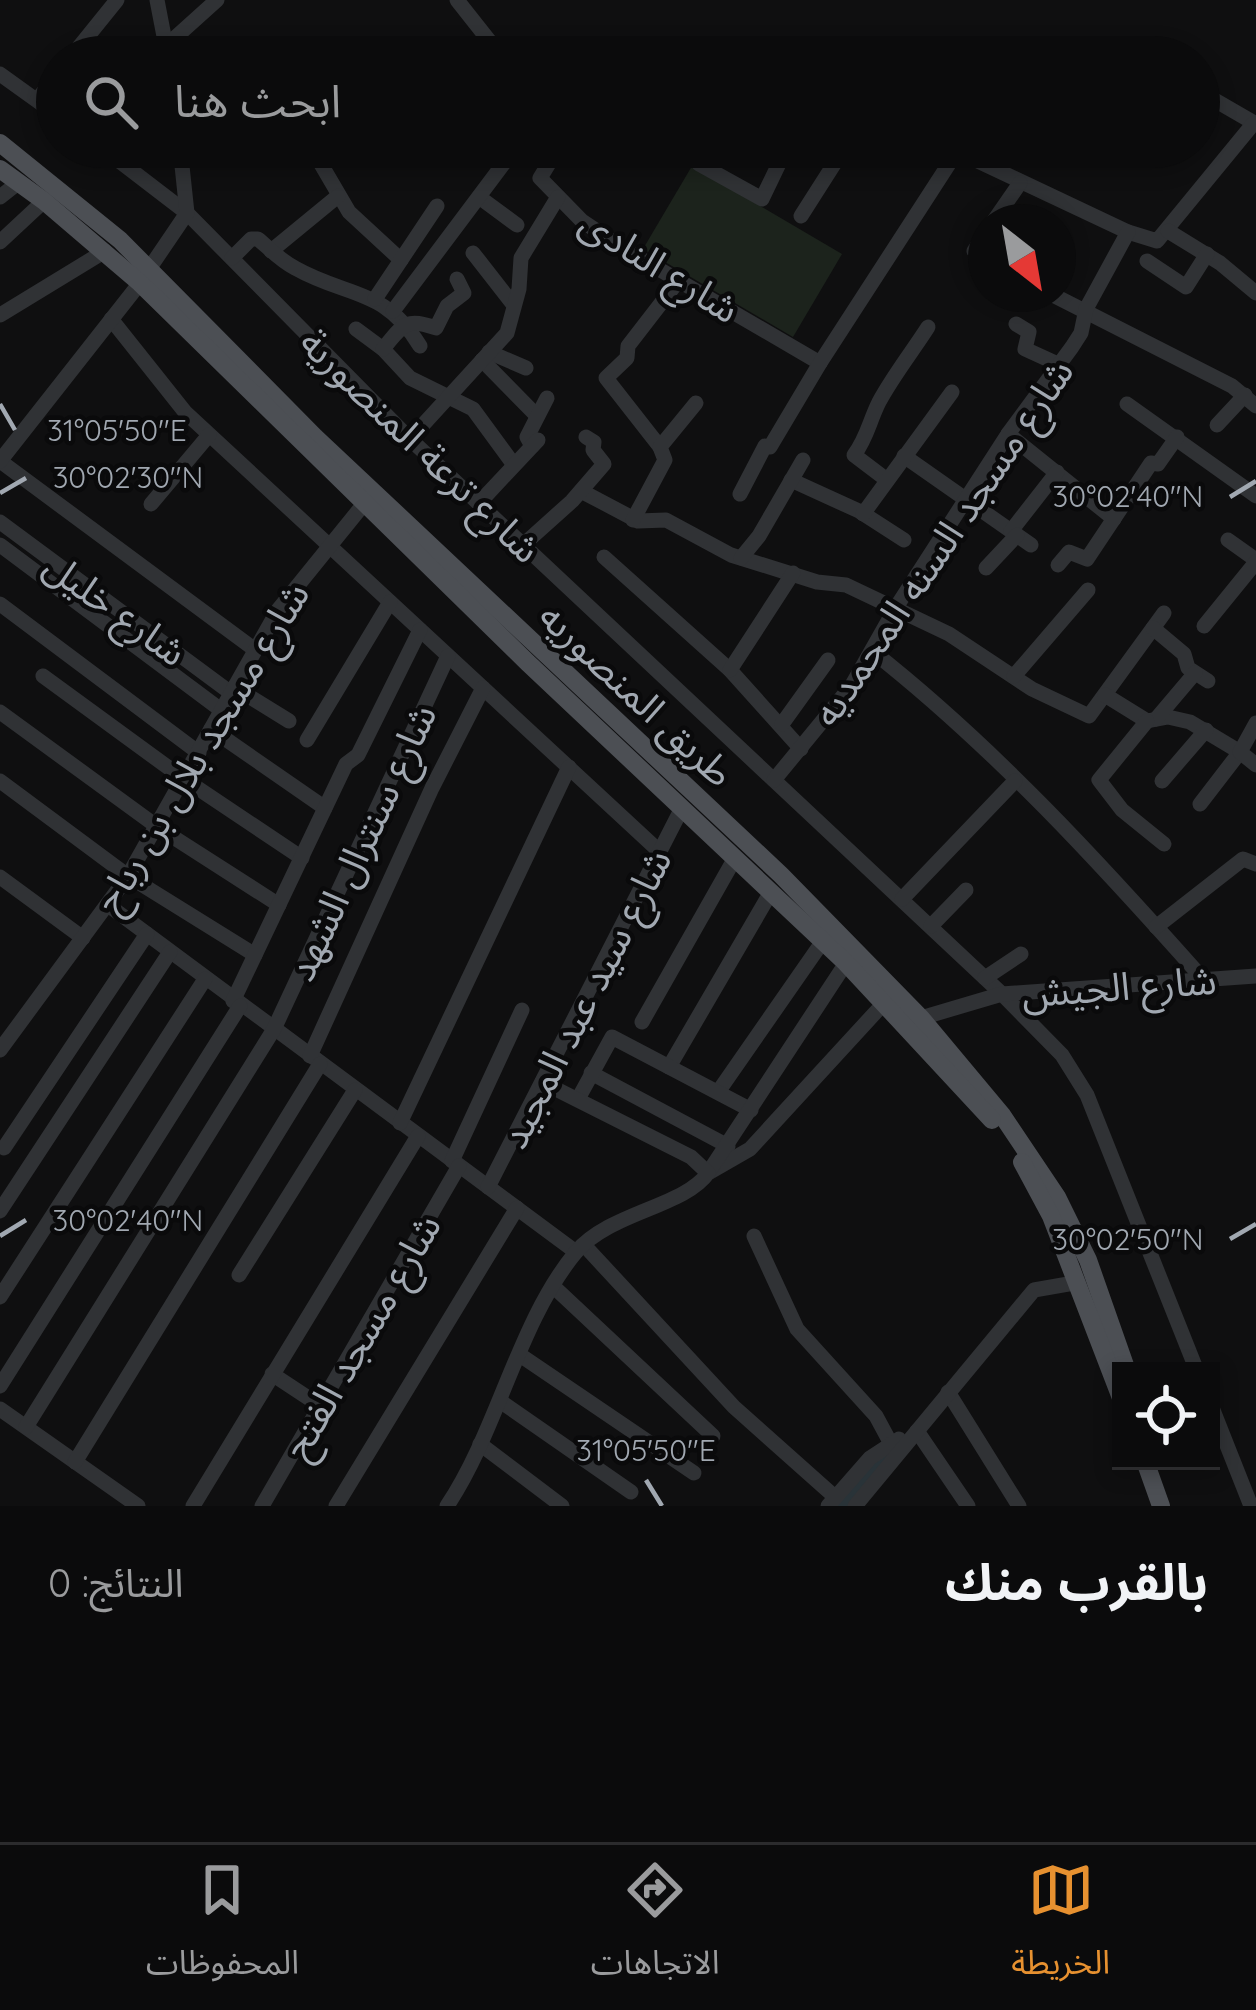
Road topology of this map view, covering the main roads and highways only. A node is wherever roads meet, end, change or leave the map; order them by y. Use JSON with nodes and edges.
{"nodes":[{"id":1,"x":0,"y":143,"type":"edge"},
{"id":2,"x":0,"y":170,"type":"edge"},
{"id":3,"x":144,"y":276,"type":"junction"},
{"id":4,"x":534,"y":657,"type":"junction"},
{"id":5,"x":1107,"y":1339,"type":"junction"},
{"id":6,"x":1112,"y":1362,"type":"edge"},
{"id":7,"x":1121,"y":1362,"type":"edge"},
{"id":8,"x":1148,"y":1470,"type":"edge"},
{"id":9,"x":1161,"y":1470,"type":"edge"},
{"id":10,"x":1161,"y":1506,"type":"edge"},
{"id":11,"x":1174,"y":1506,"type":"edge"}],
"edges":[{"from":1,"to":3,"type":"main road","name":"طريق المنصوريه"},
{"from":2,"to":3,"type":"main road","name":"طريق المنصوريه"},
{"from":3,"to":4,"type":"main road","name":"طريق المنصوريه"},
{"from":3,"to":4,"type":"main road","name":"طريق المنصوريه"},
{"from":4,"to":5,"type":"main road","name":"طريق المنصوريه"},
{"from":4,"to":5,"type":"main road","name":"طريق المنصوريه"},
{"from":5,"to":6,"type":"main road","name":"طريق المنصوريه"},
{"from":5,"to":7,"type":"main road","name":"طريق المنصوريه"},
{"from":8,"to":10,"type":"main road"},
{"from":9,"to":11,"type":"main road"}]}
